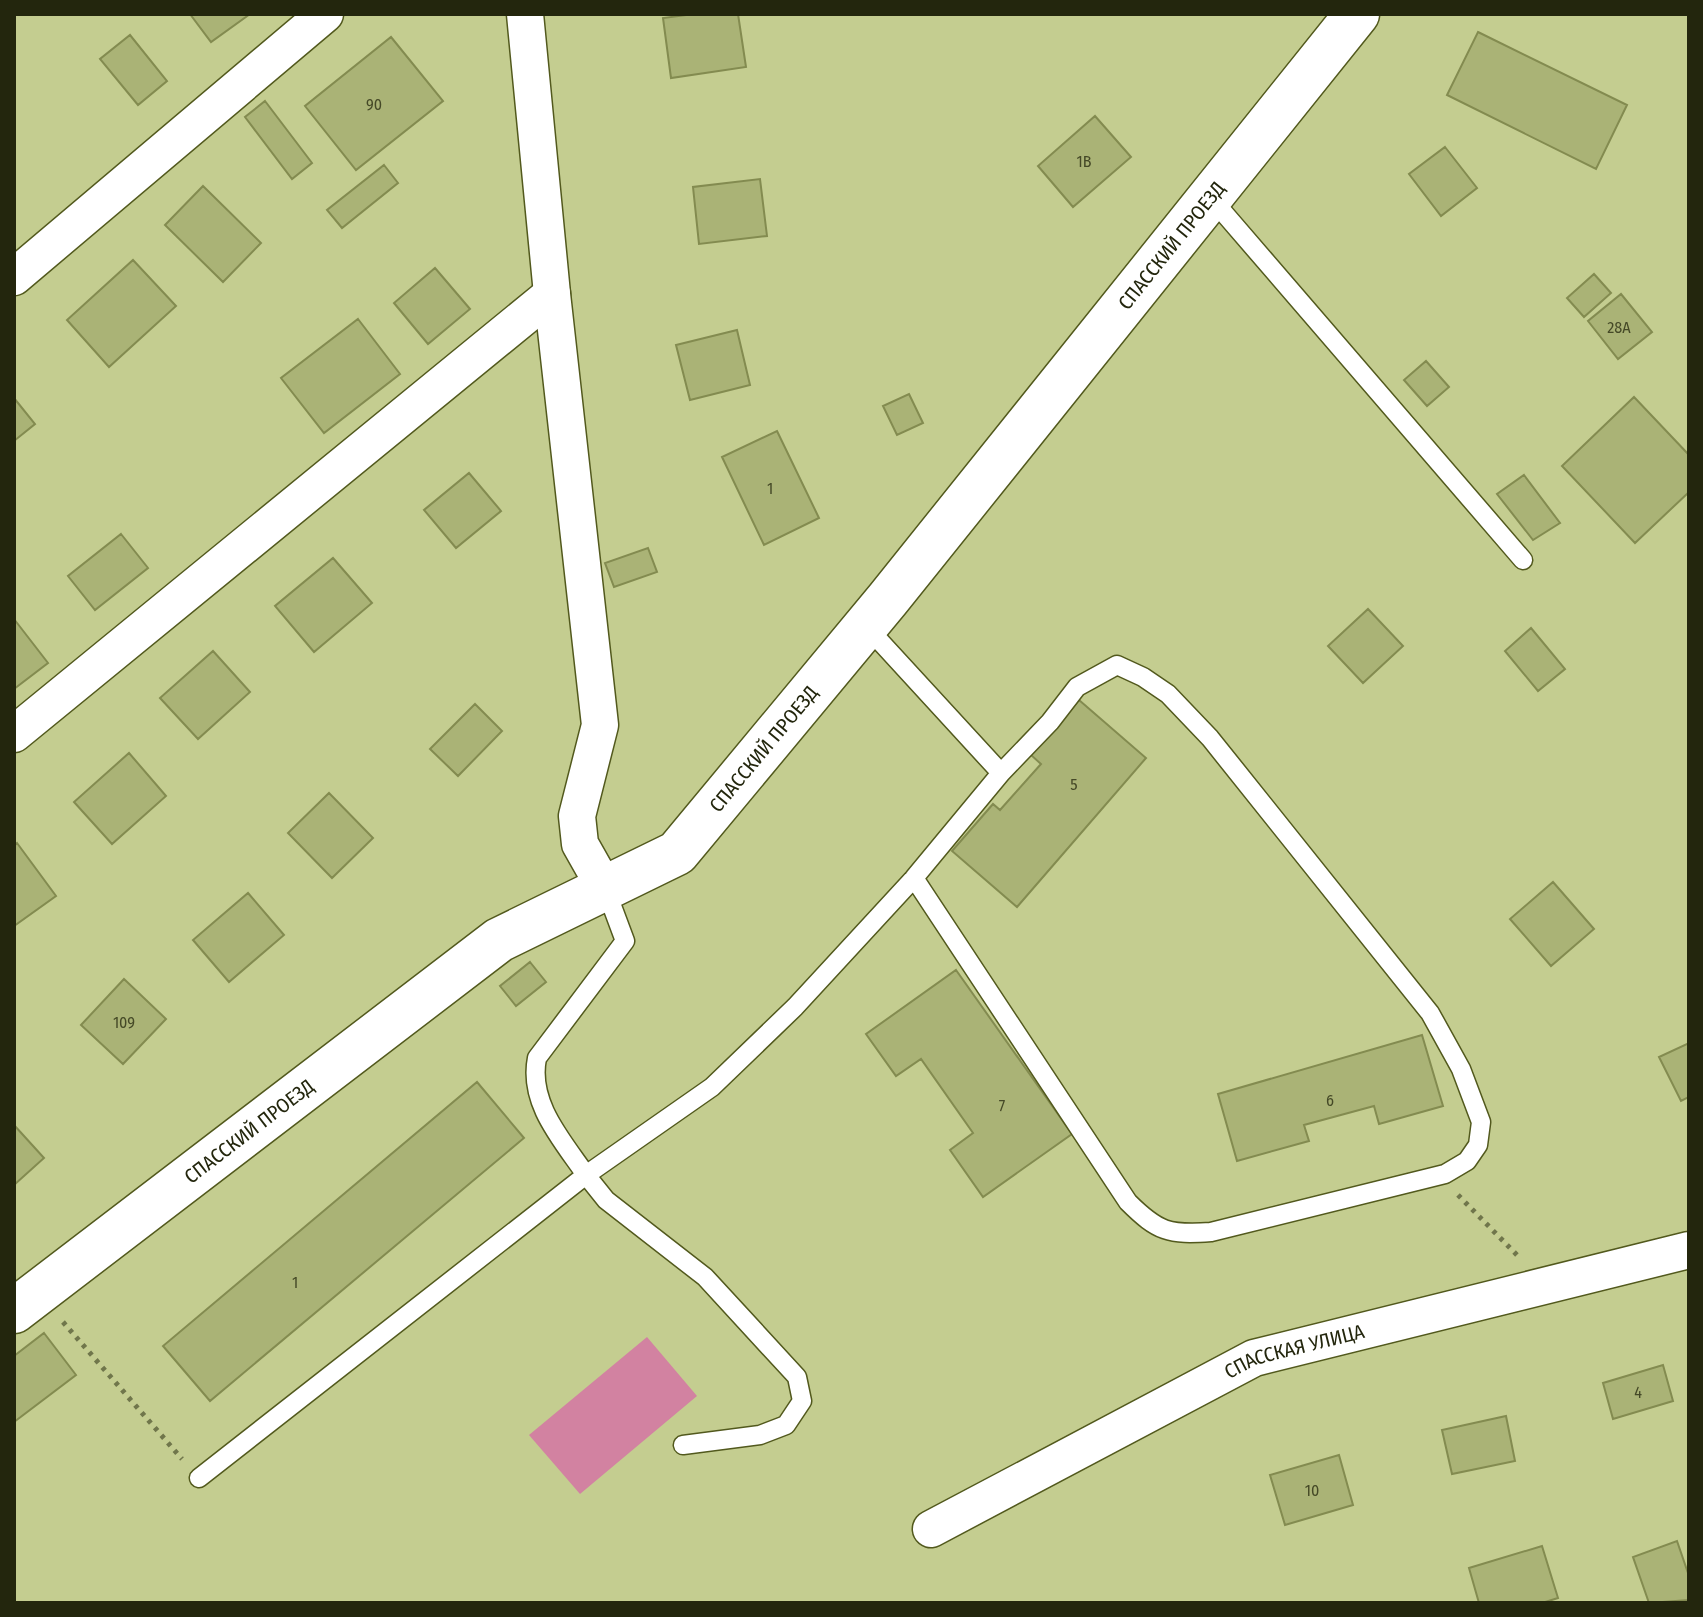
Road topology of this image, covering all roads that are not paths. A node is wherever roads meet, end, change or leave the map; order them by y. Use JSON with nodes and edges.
{"nodes":[{"id":1,"x":325,"y":14,"type":"edge"},
{"id":2,"x":525,"y":14,"type":"edge"},
{"id":3,"x":1357,"y":14,"type":"edge"},
{"id":4,"x":1211,"y":198,"type":"junction"},
{"id":5,"x":14,"y":277,"type":"edge"},
{"id":6,"x":552,"y":294,"type":"junction"},
{"id":7,"x":1523,"y":560,"type":"dead end"},
{"id":8,"x":866,"y":625,"type":"junction"},
{"id":9,"x":14,"y":734,"type":"edge"},
{"id":10,"x":1001,"y":773,"type":"junction"},
{"id":11,"x":914,"y":878,"type":"junction"},
{"id":12,"x":606,"y":890,"type":"junction"},
{"id":13,"x":586,"y":1175,"type":"junction"},
{"id":14,"x":1689,"y":1250,"type":"edge"},
{"id":15,"x":33,"y":1311,"type":"edge"},
{"id":16,"x":683,"y":1445,"type":"dead end"},
{"id":17,"x":199,"y":1478,"type":"road end"},
{"id":18,"x":931,"y":1529,"type":"dead end"}],
"edges":[{"from":1,"to":5,"type":"street"},
{"from":2,"to":6,"type":"street"},
{"from":3,"to":4,"type":"street","name":"СПАССКИЙ ПРОЕЗД"},
{"from":4,"to":7,"type":"lane"},
{"from":4,"to":8,"type":"street","name":"СПАССКИЙ ПРОЕЗД"},
{"from":6,"to":9,"type":"street"},
{"from":6,"to":12,"type":"street"},
{"from":8,"to":10,"type":"lane"},
{"from":8,"to":12,"type":"street","name":"СПАССКИЙ ПРОЕЗД"},
{"from":10,"to":11,"type":"lane"},
{"from":10,"to":11,"type":"lane"},
{"from":11,"to":13,"type":"lane"},
{"from":12,"to":13,"type":"lane"},
{"from":12,"to":15,"type":"street","name":"СПАССКИЙ ПРОЕЗД"},
{"from":13,"to":16,"type":"lane"},
{"from":13,"to":17,"type":"lane"},
{"from":14,"to":18,"type":"street","name":"СПАССКАЯ УЛИЦА"}]}
